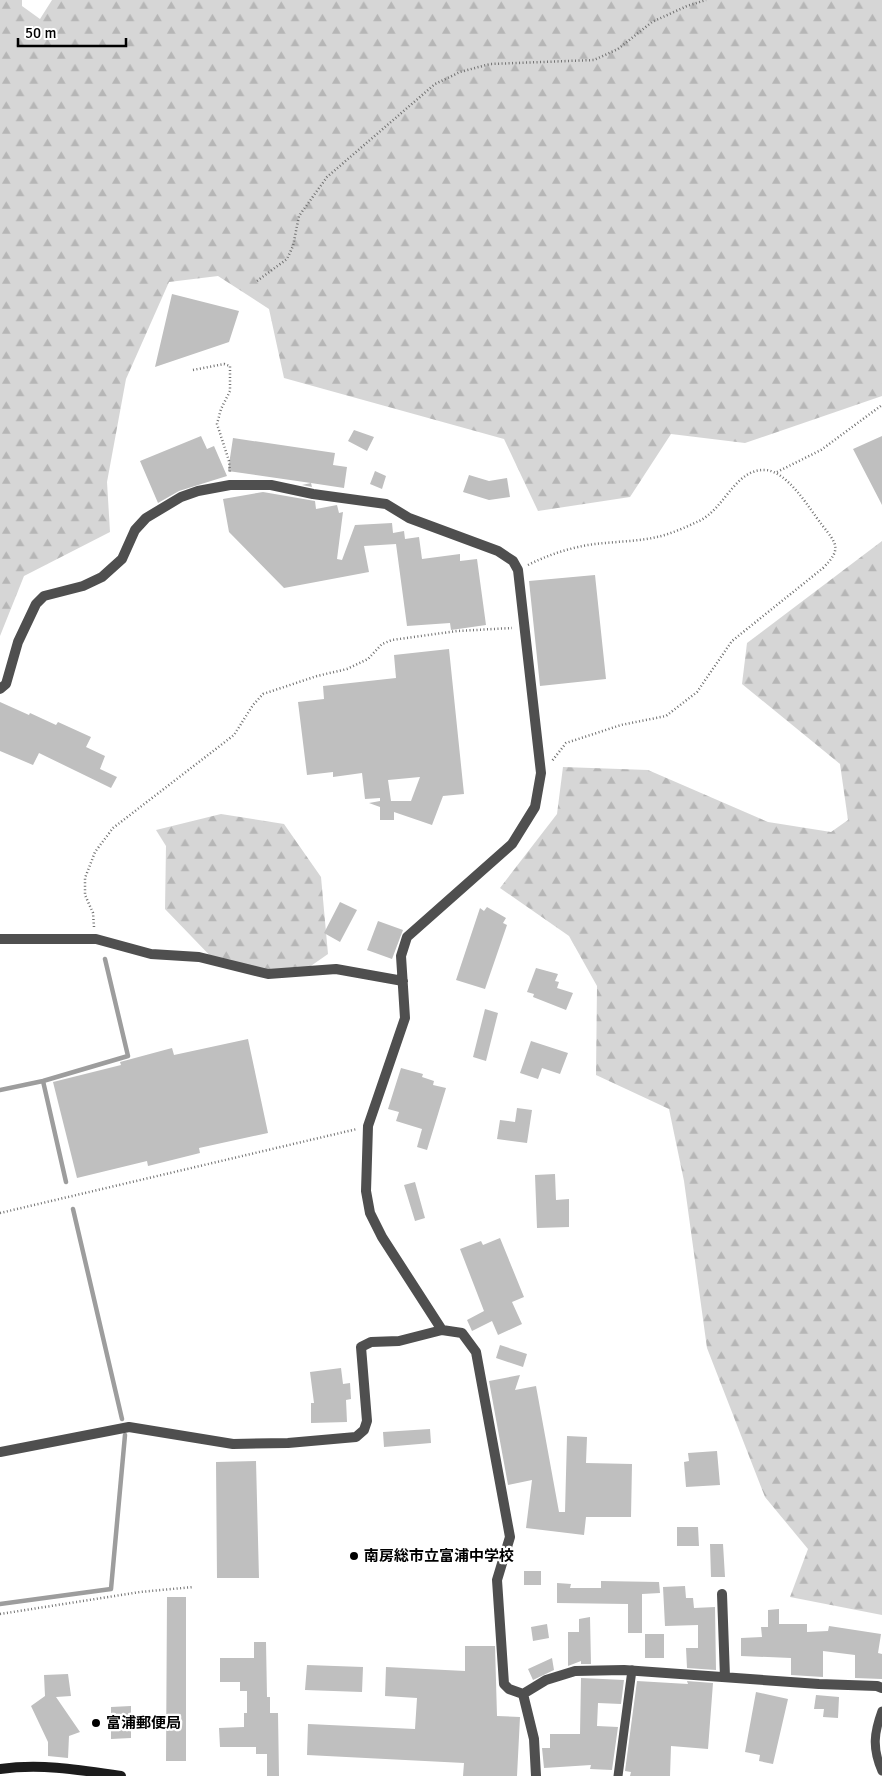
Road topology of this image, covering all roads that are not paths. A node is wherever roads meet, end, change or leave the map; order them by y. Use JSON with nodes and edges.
{"nodes":[{"id":1,"x":0,"y":688,"type":"edge"},
{"id":2,"x":0,"y":938,"type":"edge"},
{"id":3,"x":403,"y":982,"type":"junction"},
{"id":4,"x":442,"y":1330,"type":"junction"},
{"id":5,"x":0,"y":1452,"type":"edge"},
{"id":6,"x":722,"y":1594,"type":"dead end"},
{"id":7,"x":632,"y":1670,"type":"junction"},
{"id":8,"x":725,"y":1677,"type":"junction"},
{"id":9,"x":882,"y":1688,"type":"edge"},
{"id":10,"x":523,"y":1694,"type":"junction"},
{"id":11,"x":882,"y":1711,"type":"edge"},
{"id":12,"x":0,"y":1769,"type":"edge"},
{"id":13,"x":882,"y":1770,"type":"edge"},
{"id":14,"x":122,"y":1776,"type":"edge"},
{"id":15,"x":536,"y":1776,"type":"edge"},
{"id":16,"x":618,"y":1776,"type":"edge"}],
"edges":[{"from":1,"to":3,"type":"street"},
{"from":2,"to":3,"type":"street"},
{"from":3,"to":4,"type":"street"},
{"from":4,"to":5,"type":"street"},
{"from":4,"to":10,"type":"street"},
{"from":6,"to":8,"type":"street"},
{"from":7,"to":8,"type":"street"},
{"from":7,"to":10,"type":"street"},
{"from":7,"to":16,"type":"lane"},
{"from":8,"to":9,"type":"street"},
{"from":10,"to":15,"type":"street"},
{"from":11,"to":13,"type":"lane"},
{"from":12,"to":14,"type":"street"}]}
